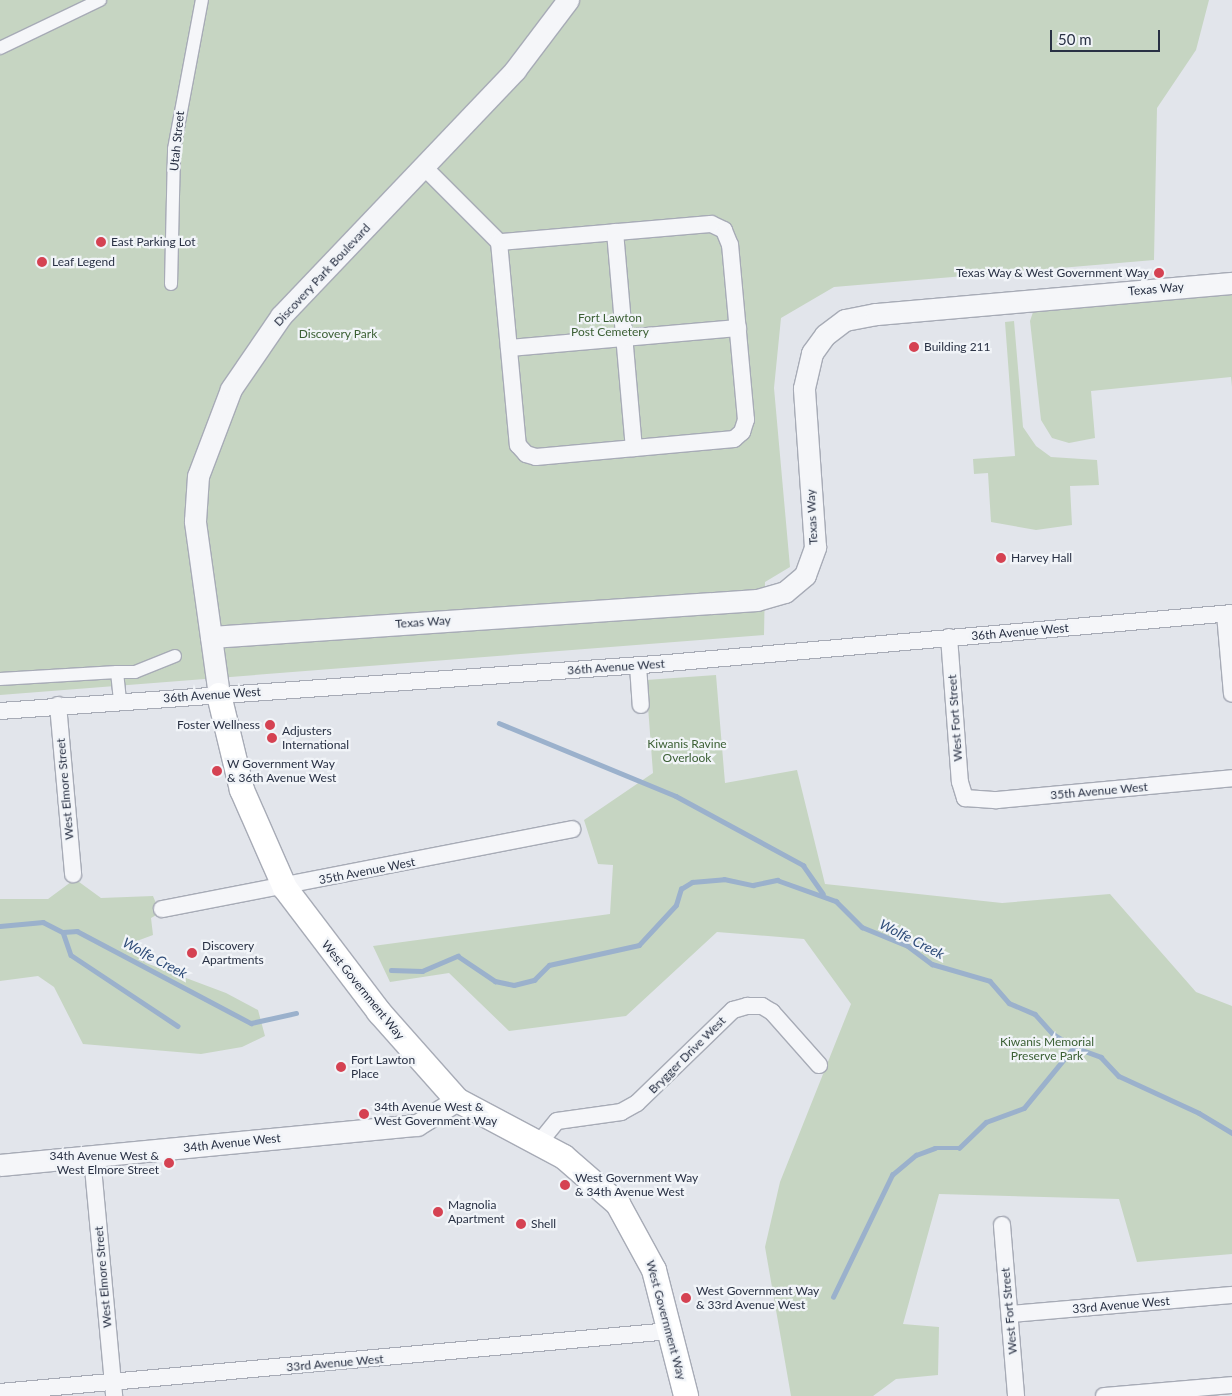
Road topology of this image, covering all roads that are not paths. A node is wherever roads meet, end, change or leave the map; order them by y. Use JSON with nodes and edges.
{"nodes":[{"id":1,"x":100,"y":0,"type":"edge"},
{"id":2,"x":202,"y":0,"type":"edge"},
{"id":3,"x":568,"y":0,"type":"edge"},
{"id":4,"x":0,"y":48,"type":"edge"},
{"id":5,"x":423,"y":166,"type":"junction"},
{"id":6,"x":615,"y":232,"type":"junction"},
{"id":7,"x":499,"y":242,"type":"junction"},
{"id":8,"x":1232,"y":283,"type":"edge"},
{"id":9,"x":171,"y":284,"type":"dead end"},
{"id":10,"x":738,"y":328,"type":"junction"},
{"id":11,"x":624,"y":338,"type":"junction"},
{"id":12,"x":509,"y":348,"type":"junction"},
{"id":13,"x":634,"y":448,"type":"junction"},
{"id":14,"x":1229,"y":614,"type":"edge"},
{"id":15,"x":212,"y":637,"type":"junction"},
{"id":16,"x":949,"y":638,"type":"junction"},
{"id":17,"x":175,"y":656,"type":"dead end"},
{"id":18,"x":638,"y":666,"type":"junction"},
{"id":19,"x":117,"y":672,"type":"junction"},
{"id":20,"x":0,"y":679,"type":"edge"},
{"id":21,"x":1232,"y":694,"type":"edge"},
{"id":22,"x":220,"y":695,"type":"junction"},
{"id":23,"x":120,"y":701,"type":"junction"},
{"id":24,"x":58,"y":705,"type":"junction"},
{"id":25,"x":641,"y":705,"type":"dead end"},
{"id":26,"x":0,"y":711,"type":"edge"},
{"id":27,"x":1232,"y":778,"type":"edge"},
{"id":28,"x":965,"y":798,"type":"joint"},
{"id":29,"x":572,"y":830,"type":"dead end"},
{"id":30,"x":73,"y":874,"type":"dead end"},
{"id":31,"x":285,"y":888,"type":"junction"},
{"id":32,"x":162,"y":909,"type":"dead end"},
{"id":33,"x":819,"y":1064,"type":"dead end"},
{"id":34,"x":457,"y":1100,"type":"junction"},
{"id":35,"x":539,"y":1143,"type":"junction"},
{"id":36,"x":92,"y":1157,"type":"junction"},
{"id":37,"x":0,"y":1165,"type":"edge"},
{"id":38,"x":1002,"y":1225,"type":"dead end"},
{"id":39,"x":1232,"y":1295,"type":"edge"},
{"id":40,"x":1010,"y":1314,"type":"junction"},
{"id":41,"x":670,"y":1331,"type":"junction"},
{"id":42,"x":1232,"y":1385,"type":"edge"},
{"id":43,"x":114,"y":1390,"type":"edge"},
{"id":44,"x":0,"y":1392,"type":"edge"},
{"id":45,"x":686,"y":1396,"type":"edge"},
{"id":46,"x":1016,"y":1396,"type":"edge"},
{"id":47,"x":1104,"y":1396,"type":"edge"}],
"edges":[{"from":1,"to":4,"type":"street"},
{"from":2,"to":9,"type":"street","name":"Utah Street"},
{"from":3,"to":5,"type":"street","name":"Discovery Park Boulevard"},
{"from":5,"to":7,"type":"street"},
{"from":5,"to":15,"type":"street","name":"Discovery Park Boulevard"},
{"from":6,"to":7,"type":"street"},
{"from":6,"to":10,"type":"street"},
{"from":6,"to":11,"type":"street"},
{"from":7,"to":12,"type":"street"},
{"from":8,"to":15,"type":"street","name":"Texas Way"},
{"from":10,"to":11,"type":"street"},
{"from":10,"to":13,"type":"street"},
{"from":11,"to":12,"type":"street"},
{"from":11,"to":13,"type":"street"},
{"from":12,"to":13,"type":"street"},
{"from":14,"to":16,"type":"street","name":"36th Avenue West"},
{"from":14,"to":21,"type":"street"},
{"from":15,"to":22,"type":"street","name":"Discovery Park Boulevard"},
{"from":16,"to":18,"type":"street","name":"36th Avenue West"},
{"from":16,"to":28,"type":"street","name":"West Fort Street"},
{"from":17,"to":19,"type":"street"},
{"from":18,"to":22,"type":"street","name":"36th Avenue West"},
{"from":18,"to":25,"type":"street"},
{"from":19,"to":20,"type":"street"},
{"from":19,"to":23,"type":"street"},
{"from":22,"to":23,"type":"street","name":"36th Avenue West"},
{"from":22,"to":31,"type":"main road","name":"West Government Way"},
{"from":23,"to":24,"type":"street","name":"36th Avenue West"},
{"from":24,"to":26,"type":"street","name":"36th Avenue West"},
{"from":24,"to":30,"type":"street","name":"West Elmore Street"},
{"from":27,"to":28,"type":"street","name":"35th Avenue West"},
{"from":29,"to":31,"type":"street","name":"35th Avenue West"},
{"from":31,"to":32,"type":"street","name":"35th Avenue West"},
{"from":31,"to":34,"type":"main road","name":"West Government Way"},
{"from":33,"to":35,"type":"street","name":"Brygger Drive West"},
{"from":34,"to":35,"type":"main road","name":"West Government Way"},
{"from":34,"to":36,"type":"street","name":"34th Avenue West"},
{"from":35,"to":41,"type":"main road","name":"West Government Way"},
{"from":36,"to":37,"type":"street","name":"34th Avenue West"},
{"from":36,"to":43,"type":"street","name":"West Elmore Street"},
{"from":38,"to":40,"type":"street","name":"West Fort Street"},
{"from":39,"to":40,"type":"street","name":"33rd Avenue West"},
{"from":40,"to":46,"type":"street","name":"West Fort Street"},
{"from":41,"to":43,"type":"street","name":"33rd Avenue West"},
{"from":41,"to":45,"type":"main road","name":"West Government Way"},
{"from":42,"to":47,"type":"street"},
{"from":43,"to":44,"type":"street","name":"33rd Avenue West"}]}
